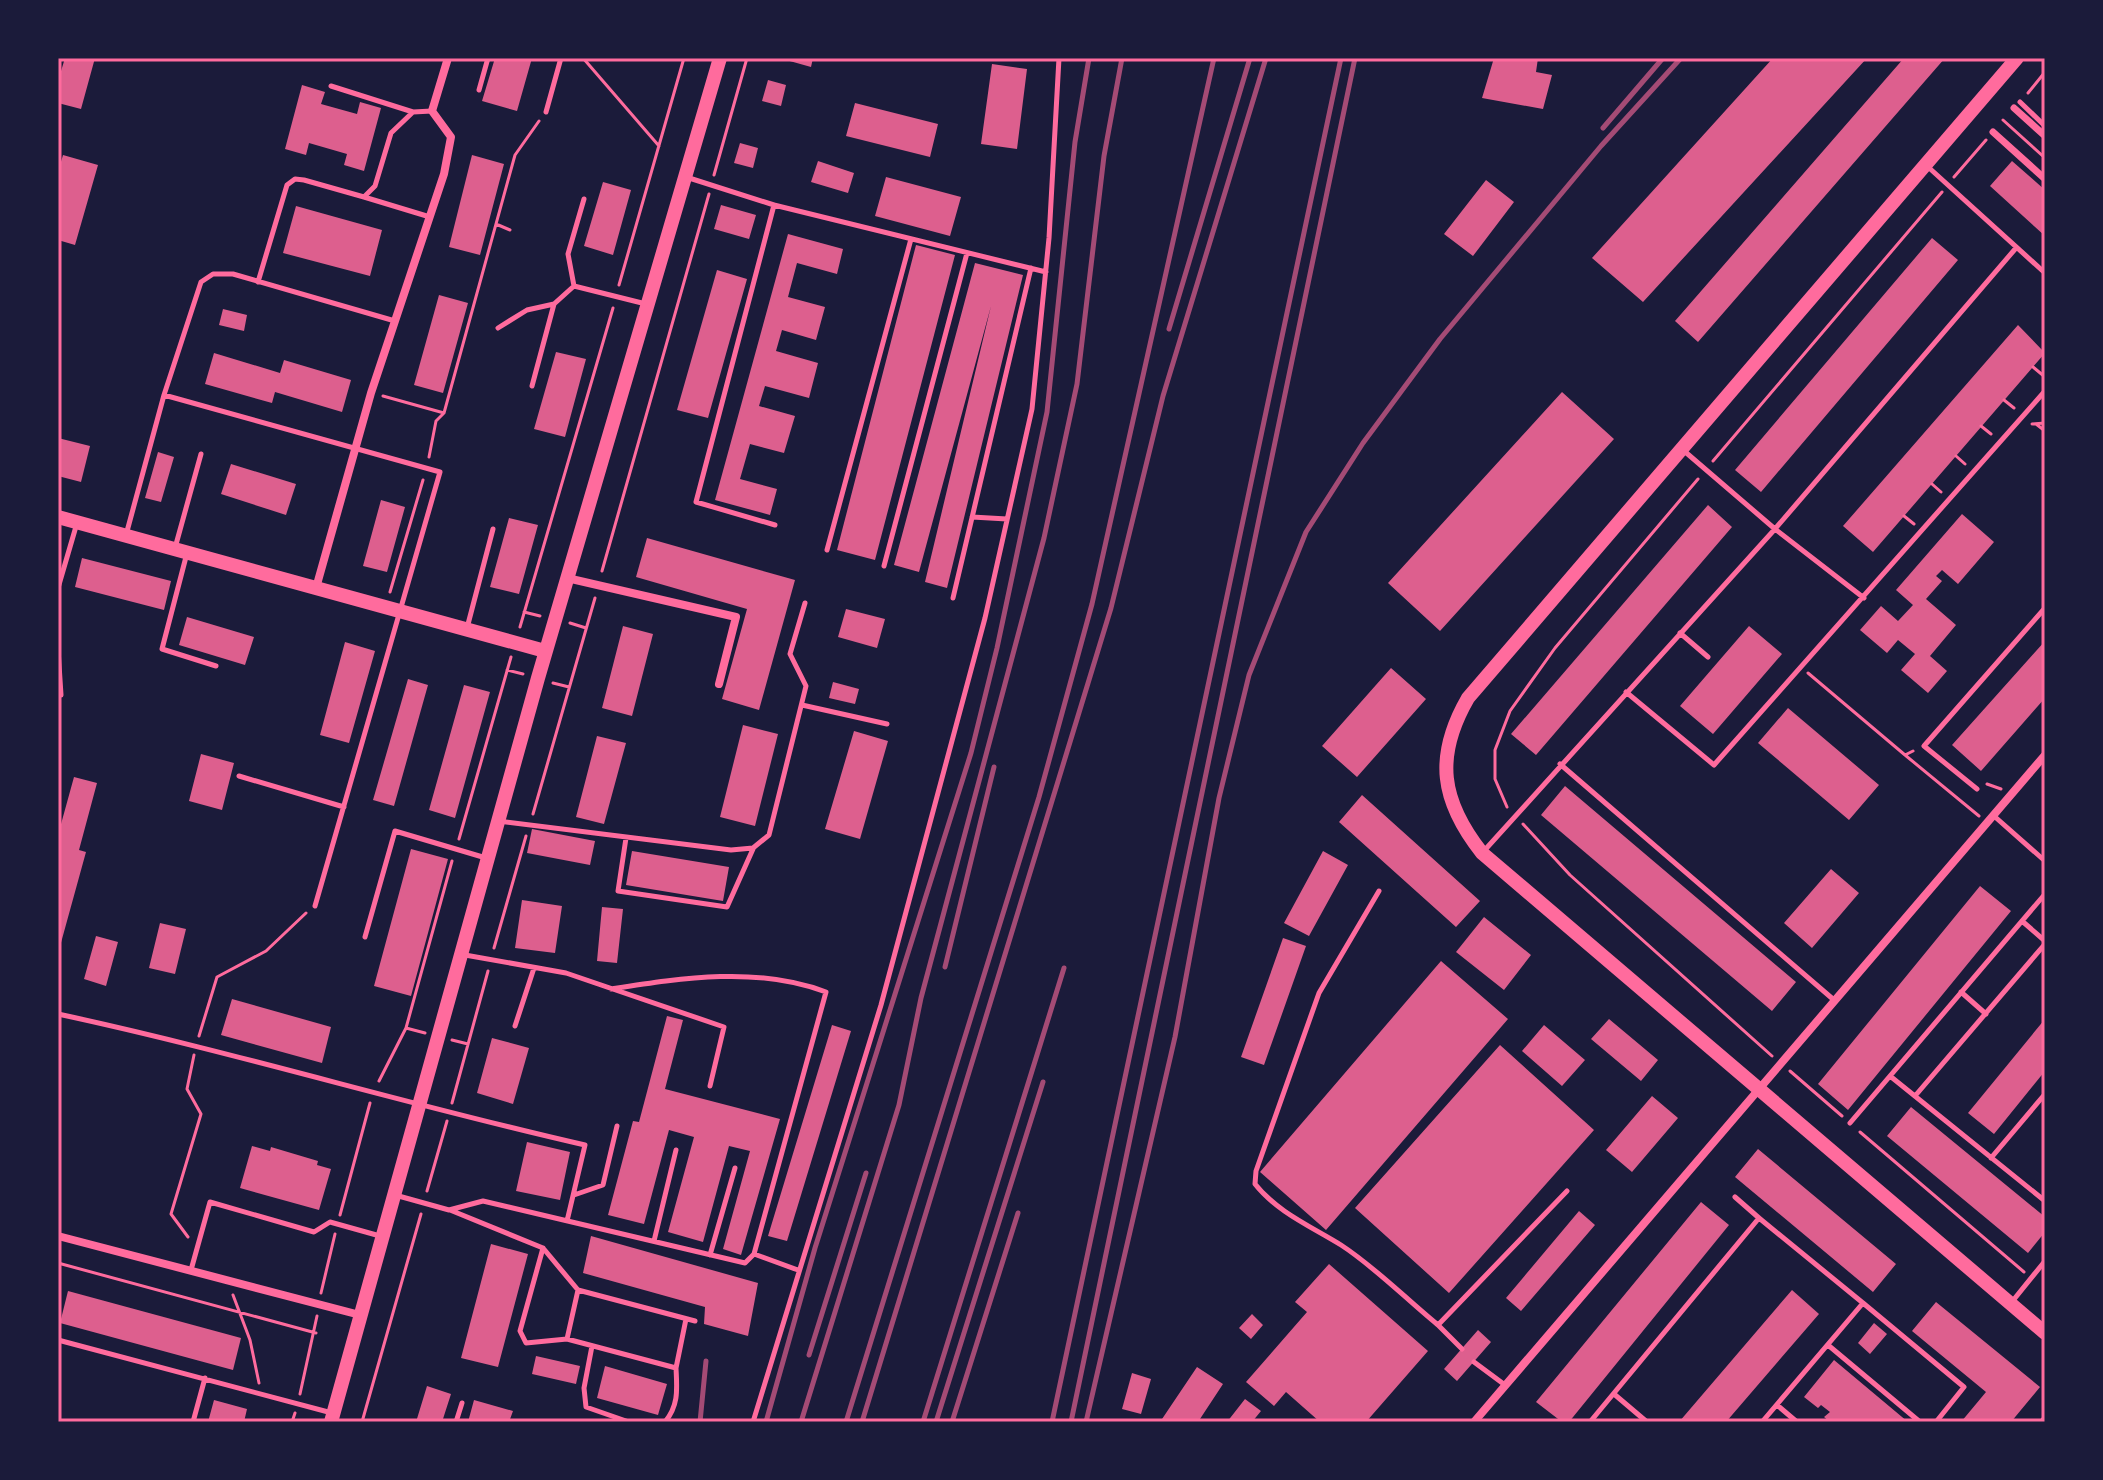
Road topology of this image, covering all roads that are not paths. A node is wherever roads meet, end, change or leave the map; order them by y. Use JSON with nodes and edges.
{"nodes":[{"id":1,"x":448,"y":58,"type":"edge"},
{"id":2,"x":488,"y":58,"type":"edge"},
{"id":3,"x":561,"y":58,"type":"edge"},
{"id":4,"x":720,"y":58,"type":"edge"},
{"id":5,"x":1059,"y":58,"type":"edge"},
{"id":6,"x":2017,"y":58,"type":"edge"},
{"id":7,"x":331,"y":86,"type":"dead end"},
{"id":8,"x":479,"y":90,"type":"dead end"},
{"id":9,"x":2017,"y":105,"type":"joint"},
{"id":10,"x":432,"y":111,"type":"junction"},
{"id":11,"x":413,"y":112,"type":"junction"},
{"id":12,"x":546,"y":112,"type":"road end"},
{"id":13,"x":2045,"y":126,"type":"edge"},
{"id":14,"x":1993,"y":132,"type":"road end"},
{"id":15,"x":2045,"y":136,"type":"edge"},
{"id":16,"x":1926,"y":165,"type":"junction"},
{"id":17,"x":685,"y":177,"type":"junction"},
{"id":18,"x":2045,"y":179,"type":"edge"},
{"id":19,"x":364,"y":197,"type":"junction"},
{"id":20,"x":584,"y":199,"type":"dead end"},
{"id":21,"x":774,"y":205,"type":"junction"},
{"id":22,"x":430,"y":217,"type":"junction"},
{"id":23,"x":911,"y":239,"type":"junction"},
{"id":24,"x":2016,"y":248,"type":"junction"},
{"id":25,"x":967,"y":253,"type":"junction"},
{"id":26,"x":1031,"y":268,"type":"junction"},
{"id":27,"x":1046,"y":272,"type":"junction"},
{"id":28,"x":2045,"y":273,"type":"edge"},
{"id":29,"x":258,"y":282,"type":"junction"},
{"id":30,"x":574,"y":286,"type":"junction"},
{"id":31,"x":554,"y":304,"type":"junction"},
{"id":32,"x":647,"y":304,"type":"junction"},
{"id":33,"x":395,"y":321,"type":"junction"},
{"id":34,"x":498,"y":328,"type":"dead end"},
{"id":35,"x":532,"y":386,"type":"dead end"},
{"id":36,"x":2045,"y":391,"type":"edge"},
{"id":37,"x":164,"y":395,"type":"junction"},
{"id":38,"x":355,"y":449,"type":"junction"},
{"id":39,"x":1683,"y":450,"type":"junction"},
{"id":40,"x":201,"y":454,"type":"dead end"},
{"id":41,"x":58,"y":517,"type":"edge"},
{"id":42,"x":972,"y":517,"type":"junction"},
{"id":43,"x":1007,"y":519,"type":"junction"},
{"id":44,"x":77,"y":522,"type":"junction"},
{"id":45,"x":775,"y":525,"type":"dead end"},
{"id":46,"x":493,"y":529,"type":"dead end"},
{"id":47,"x":1775,"y":529,"type":"junction"},
{"id":48,"x":126,"y":536,"type":"junction"},
{"id":49,"x":827,"y":550,"type":"dead end"},
{"id":50,"x":181,"y":551,"type":"junction"},
{"id":51,"x":884,"y":566,"type":"dead end"},
{"id":52,"x":567,"y":578,"type":"junction"},
{"id":53,"x":58,"y":588,"type":"edge"},
{"id":54,"x":316,"y":588,"type":"junction"},
{"id":55,"x":953,"y":598,"type":"dead end"},
{"id":56,"x":1864,"y":598,"type":"junction"},
{"id":57,"x":805,"y":603,"type":"dead end"},
{"id":58,"x":2045,"y":608,"type":"edge"},
{"id":59,"x":393,"y":609,"type":"junction"},
{"id":60,"x":467,"y":629,"type":"junction"},
{"id":61,"x":1680,"y":633,"type":"junction"},
{"id":62,"x":58,"y":649,"type":"edge"},
{"id":63,"x":545,"y":651,"type":"junction"},
{"id":64,"x":1708,"y":657,"type":"dead end"},
{"id":65,"x":216,"y":666,"type":"dead end"},
{"id":66,"x":719,"y":684,"type":"dead end"},
{"id":67,"x":1626,"y":692,"type":"junction"},
{"id":68,"x":61,"y":695,"type":"dead end"},
{"id":69,"x":802,"y":705,"type":"junction"},
{"id":70,"x":887,"y":724,"type":"dead end"},
{"id":71,"x":2045,"y":755,"type":"edge"},
{"id":72,"x":1560,"y":764,"type":"junction"},
{"id":73,"x":239,"y":776,"type":"dead end"},
{"id":74,"x":1977,"y":789,"type":"road end"},
{"id":75,"x":344,"y":807,"type":"junction"},
{"id":76,"x":1990,"y":819,"type":"junction"},
{"id":77,"x":497,"y":821,"type":"junction"},
{"id":78,"x":626,"y":838,"type":"junction"},
{"id":79,"x":753,"y":848,"type":"junction"},
{"id":80,"x":1482,"y":853,"type":"junction"},
{"id":81,"x":487,"y":858,"type":"junction"},
{"id":82,"x":2045,"y":861,"type":"edge"},
{"id":83,"x":1379,"y":891,"type":"dead end"},
{"id":84,"x":2045,"y":894,"type":"edge"},
{"id":85,"x":315,"y":906,"type":"road end"},
{"id":86,"x":2022,"y":921,"type":"junction"},
{"id":87,"x":365,"y":937,"type":"dead end"},
{"id":88,"x":2045,"y":943,"type":"edge"},
{"id":89,"x":460,"y":953,"type":"junction"},
{"id":90,"x":534,"y":968,"type":"junction"},
{"id":91,"x":611,"y":989,"type":"junction"},
{"id":92,"x":1961,"y":992,"type":"junction"},
{"id":93,"x":1834,"y":1000,"type":"junction"},
{"id":94,"x":58,"y":1014,"type":"edge"},
{"id":95,"x":1986,"y":1014,"type":"junction"},
{"id":96,"x":515,"y":1026,"type":"dead end"},
{"id":97,"x":1890,"y":1076,"type":"junction"},
{"id":98,"x":710,"y":1086,"type":"dead end"},
{"id":99,"x":1758,"y":1088,"type":"junction"},
{"id":100,"x":2045,"y":1094,"type":"edge"},
{"id":101,"x":1915,"y":1096,"type":"junction"},
{"id":102,"x":417,"y":1105,"type":"junction"},
{"id":103,"x":1850,"y":1123,"type":"dead end"},
{"id":104,"x":617,"y":1126,"type":"dead end"},
{"id":105,"x":676,"y":1150,"type":"dead end"},
{"id":106,"x":1991,"y":1158,"type":"junction"},
{"id":107,"x":735,"y":1168,"type":"dead end"},
{"id":108,"x":1567,"y":1191,"type":"dead end"},
{"id":109,"x":393,"y":1194,"type":"junction"},
{"id":110,"x":573,"y":1196,"type":"junction"},
{"id":111,"x":1735,"y":1197,"type":"dead end"},
{"id":112,"x":2045,"y":1201,"type":"edge"},
{"id":113,"x":449,"y":1210,"type":"junction"},
{"id":114,"x":1759,"y":1218,"type":"junction"},
{"id":115,"x":567,"y":1221,"type":"junction"},
{"id":116,"x":59,"y":1236,"type":"edge"},
{"id":117,"x":381,"y":1236,"type":"junction"},
{"id":118,"x":654,"y":1241,"type":"junction"},
{"id":119,"x":58,"y":1247,"type":"edge"},
{"id":120,"x":543,"y":1248,"type":"junction"},
{"id":121,"x":754,"y":1254,"type":"junction"},
{"id":122,"x":710,"y":1255,"type":"junction"},
{"id":123,"x":2045,"y":1261,"type":"edge"},
{"id":124,"x":798,"y":1270,"type":"junction"},
{"id":125,"x":191,"y":1271,"type":"junction"},
{"id":126,"x":578,"y":1290,"type":"junction"},
{"id":127,"x":1863,"y":1303,"type":"junction"},
{"id":128,"x":2011,"y":1304,"type":"junction"},
{"id":129,"x":360,"y":1315,"type":"junction"},
{"id":130,"x":686,"y":1319,"type":"junction"},
{"id":131,"x":695,"y":1321,"type":"dead end"},
{"id":132,"x":1438,"y":1325,"type":"junction"},
{"id":133,"x":2045,"y":1333,"type":"edge"},
{"id":134,"x":567,"y":1339,"type":"junction"},
{"id":135,"x":58,"y":1340,"type":"edge"},
{"id":136,"x":1828,"y":1345,"type":"junction"},
{"id":137,"x":592,"y":1346,"type":"junction"},
{"id":138,"x":1462,"y":1349,"type":"dead end"},
{"id":139,"x":1474,"y":1362,"type":"dead end"},
{"id":140,"x":676,"y":1368,"type":"junction"},
{"id":141,"x":205,"y":1378,"type":"junction"},
{"id":142,"x":1505,"y":1385,"type":"junction"},
{"id":143,"x":1614,"y":1394,"type":"junction"},
{"id":144,"x":462,"y":1403,"type":"dead end"},
{"id":145,"x":1777,"y":1405,"type":"junction"},
{"id":146,"x":332,"y":1418,"type":"edge"},
{"id":147,"x":193,"y":1422,"type":"edge"},
{"id":148,"x":456,"y":1422,"type":"edge"},
{"id":149,"x":629,"y":1422,"type":"edge"},
{"id":150,"x":665,"y":1422,"type":"edge"},
{"id":151,"x":753,"y":1422,"type":"edge"},
{"id":152,"x":1474,"y":1422,"type":"edge"},
{"id":153,"x":1590,"y":1422,"type":"edge"},
{"id":154,"x":1647,"y":1422,"type":"edge"},
{"id":155,"x":1762,"y":1422,"type":"edge"},
{"id":156,"x":1797,"y":1422,"type":"edge"},
{"id":157,"x":1920,"y":1422,"type":"edge"},
{"id":158,"x":1936,"y":1422,"type":"edge"}],
"edges":[{"from":1,"to":10,"type":"street"},
{"from":2,"to":8,"type":"lane"},
{"from":3,"to":12,"type":"lane"},
{"from":4,"to":17,"type":"street"},
{"from":5,"to":27,"type":"lane"},
{"from":6,"to":16,"type":"street"},
{"from":7,"to":11,"type":"lane"},
{"from":9,"to":13,"type":"lane"},
{"from":9,"to":15,"type":"street"},
{"from":10,"to":11,"type":"lane"},
{"from":10,"to":22,"type":"street"},
{"from":11,"to":19,"type":"lane"},
{"from":14,"to":18,"type":"street"},
{"from":16,"to":24,"type":"lane"},
{"from":16,"to":39,"type":"street"},
{"from":17,"to":21,"type":"lane"},
{"from":17,"to":32,"type":"street"},
{"from":19,"to":22,"type":"lane"},
{"from":19,"to":29,"type":"lane"},
{"from":20,"to":30,"type":"lane"},
{"from":21,"to":23,"type":"lane"},
{"from":21,"to":45,"type":"lane"},
{"from":22,"to":33,"type":"street"},
{"from":23,"to":25,"type":"lane"},
{"from":23,"to":49,"type":"lane"},
{"from":24,"to":28,"type":"lane"},
{"from":24,"to":47,"type":"lane"},
{"from":25,"to":26,"type":"lane"},
{"from":25,"to":51,"type":"lane"},
{"from":26,"to":27,"type":"lane"},
{"from":26,"to":42,"type":"lane"},
{"from":27,"to":43,"type":"lane"},
{"from":29,"to":33,"type":"lane"},
{"from":29,"to":37,"type":"lane"},
{"from":30,"to":31,"type":"lane"},
{"from":30,"to":32,"type":"lane"},
{"from":31,"to":34,"type":"lane"},
{"from":31,"to":35,"type":"lane"},
{"from":32,"to":52,"type":"street"},
{"from":33,"to":38,"type":"street"},
{"from":36,"to":56,"type":"lane"},
{"from":37,"to":38,"type":"lane"},
{"from":37,"to":48,"type":"lane"},
{"from":38,"to":54,"type":"street"},
{"from":38,"to":59,"type":"lane"},
{"from":39,"to":47,"type":"lane"},
{"from":39,"to":80,"type":"street"},
{"from":40,"to":50,"type":"lane"},
{"from":41,"to":44,"type":"street"},
{"from":42,"to":43,"type":"lane"},
{"from":42,"to":55,"type":"lane"},
{"from":43,"to":124,"type":"lane"},
{"from":44,"to":48,"type":"street"},
{"from":44,"to":53,"type":"lane"},
{"from":46,"to":60,"type":"lane"},
{"from":47,"to":56,"type":"lane"},
{"from":47,"to":61,"type":"lane"},
{"from":48,"to":50,"type":"street"},
{"from":50,"to":54,"type":"street"},
{"from":50,"to":65,"type":"lane"},
{"from":52,"to":63,"type":"street"},
{"from":52,"to":66,"type":"street"},
{"from":54,"to":59,"type":"street"},
{"from":56,"to":67,"type":"lane"},
{"from":57,"to":69,"type":"lane"},
{"from":58,"to":74,"type":"lane"},
{"from":59,"to":60,"type":"street"},
{"from":59,"to":75,"type":"lane"},
{"from":60,"to":63,"type":"street"},
{"from":61,"to":64,"type":"lane"},
{"from":61,"to":67,"type":"lane"},
{"from":62,"to":68,"type":"lane"},
{"from":63,"to":77,"type":"street"},
{"from":67,"to":72,"type":"lane"},
{"from":69,"to":70,"type":"lane"},
{"from":69,"to":79,"type":"lane"},
{"from":71,"to":76,"type":"street"},
{"from":72,"to":80,"type":"lane"},
{"from":72,"to":93,"type":"lane"},
{"from":73,"to":75,"type":"lane"},
{"from":75,"to":85,"type":"lane"},
{"from":76,"to":82,"type":"lane"},
{"from":76,"to":93,"type":"street"},
{"from":77,"to":78,"type":"lane"},
{"from":77,"to":81,"type":"street"},
{"from":78,"to":79,"type":"lane"},
{"from":78,"to":79,"type":"lane"},
{"from":80,"to":99,"type":"street"},
{"from":81,"to":87,"type":"lane"},
{"from":81,"to":89,"type":"street"},
{"from":83,"to":132,"type":"lane"},
{"from":84,"to":86,"type":"lane"},
{"from":86,"to":88,"type":"lane"},
{"from":86,"to":92,"type":"lane"},
{"from":88,"to":95,"type":"lane"},
{"from":89,"to":90,"type":"lane"},
{"from":89,"to":102,"type":"street"},
{"from":90,"to":91,"type":"lane"},
{"from":90,"to":96,"type":"lane"},
{"from":91,"to":98,"type":"lane"},
{"from":91,"to":121,"type":"lane"},
{"from":92,"to":95,"type":"lane"},
{"from":92,"to":97,"type":"lane"},
{"from":93,"to":99,"type":"street"},
{"from":94,"to":102,"type":"lane"},
{"from":95,"to":101,"type":"lane"},
{"from":97,"to":101,"type":"lane"},
{"from":97,"to":103,"type":"lane"},
{"from":99,"to":128,"type":"street"},
{"from":99,"to":142,"type":"street"},
{"from":100,"to":106,"type":"lane"},
{"from":101,"to":106,"type":"lane"},
{"from":102,"to":109,"type":"street"},
{"from":102,"to":110,"type":"lane"},
{"from":104,"to":110,"type":"lane"},
{"from":105,"to":118,"type":"lane"},
{"from":106,"to":112,"type":"lane"},
{"from":107,"to":122,"type":"lane"},
{"from":108,"to":132,"type":"lane"},
{"from":109,"to":113,"type":"lane"},
{"from":109,"to":117,"type":"street"},
{"from":110,"to":115,"type":"lane"},
{"from":111,"to":114,"type":"lane"},
{"from":113,"to":115,"type":"lane"},
{"from":113,"to":120,"type":"lane"},
{"from":114,"to":127,"type":"lane"},
{"from":114,"to":143,"type":"lane"},
{"from":115,"to":118,"type":"lane"},
{"from":116,"to":119,"type":"lane"},
{"from":116,"to":125,"type":"street"},
{"from":117,"to":125,"type":"lane"},
{"from":117,"to":129,"type":"street"},
{"from":118,"to":122,"type":"lane"},
{"from":120,"to":126,"type":"lane"},
{"from":120,"to":134,"type":"lane"},
{"from":121,"to":122,"type":"lane"},
{"from":121,"to":124,"type":"lane"},
{"from":123,"to":128,"type":"lane"},
{"from":124,"to":151,"type":"lane"},
{"from":125,"to":129,"type":"street"},
{"from":126,"to":130,"type":"lane"},
{"from":126,"to":134,"type":"lane"},
{"from":127,"to":136,"type":"lane"},
{"from":127,"to":158,"type":"lane"},
{"from":128,"to":133,"type":"street"},
{"from":129,"to":146,"type":"street"},
{"from":130,"to":131,"type":"lane"},
{"from":130,"to":140,"type":"lane"},
{"from":132,"to":138,"type":"lane"},
{"from":134,"to":137,"type":"lane"},
{"from":135,"to":141,"type":"lane"},
{"from":136,"to":145,"type":"lane"},
{"from":136,"to":157,"type":"lane"},
{"from":137,"to":140,"type":"lane"},
{"from":137,"to":149,"type":"lane"},
{"from":139,"to":142,"type":"lane"},
{"from":140,"to":150,"type":"lane"},
{"from":141,"to":146,"type":"lane"},
{"from":141,"to":147,"type":"lane"},
{"from":142,"to":152,"type":"street"},
{"from":143,"to":153,"type":"lane"},
{"from":143,"to":154,"type":"lane"},
{"from":144,"to":148,"type":"lane"},
{"from":145,"to":155,"type":"lane"},
{"from":145,"to":156,"type":"lane"}]}
